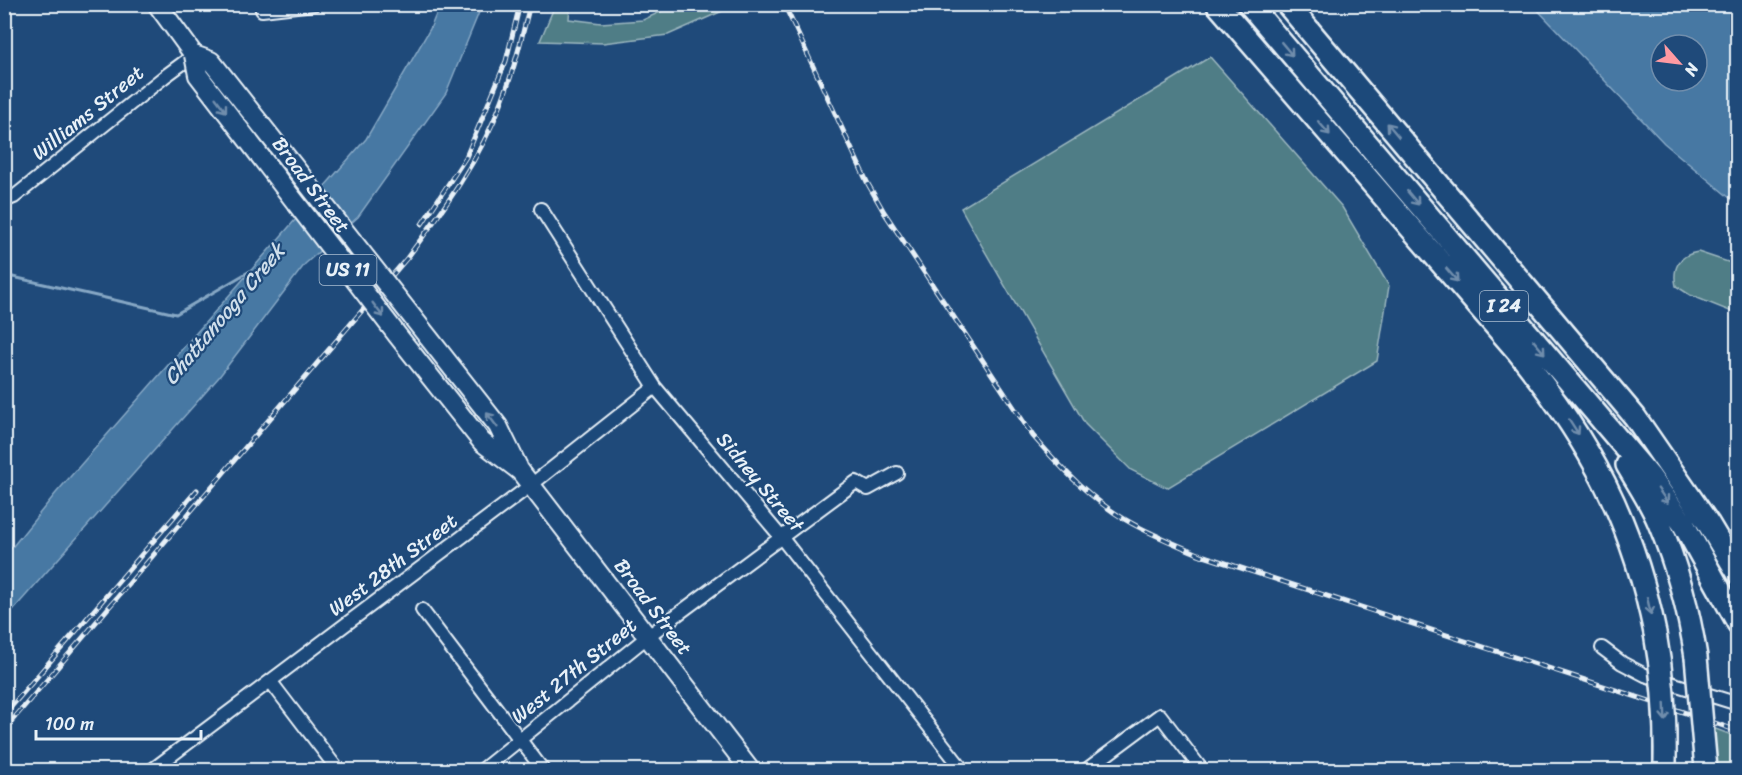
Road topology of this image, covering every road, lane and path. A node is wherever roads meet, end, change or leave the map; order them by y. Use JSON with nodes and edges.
{"nodes":[{"id":1,"x":157,"y":4,"type":"edge"},
{"id":2,"x":314,"y":4,"type":"edge"},
{"id":3,"x":1217,"y":4,"type":"edge"},
{"id":4,"x":1249,"y":4,"type":"edge"},
{"id":5,"x":1287,"y":4,"type":"edge"},
{"id":6,"x":261,"y":7,"type":"edge"},
{"id":7,"x":194,"y":55,"type":"junction"},
{"id":8,"x":4,"y":201,"type":"edge"},
{"id":9,"x":541,"y":209,"type":"dead end"},
{"id":10,"x":655,"y":387,"type":"junction"},
{"id":11,"x":1635,"y":417,"type":"junction"},
{"id":12,"x":1599,"y":418,"type":"junction"},
{"id":13,"x":897,"y":473,"type":"dead end"},
{"id":14,"x":526,"y":478,"type":"junction"},
{"id":15,"x":781,"y":537,"type":"junction"},
{"id":16,"x":1737,"y":550,"type":"edge"},
{"id":17,"x":1737,"y":573,"type":"edge"},
{"id":18,"x":422,"y":609,"type":"dead end"},
{"id":19,"x":1737,"y":623,"type":"edge"},
{"id":20,"x":647,"y":637,"type":"junction"},
{"id":21,"x":1602,"y":648,"type":"dead end"},
{"id":22,"x":271,"y":682,"type":"junction"},
{"id":23,"x":1737,"y":704,"type":"edge"},
{"id":24,"x":519,"y":741,"type":"junction"},
{"id":25,"x":1664,"y":767,"type":"edge"},
{"id":26,"x":1706,"y":770,"type":"edge"},
{"id":27,"x":152,"y":771,"type":"edge"},
{"id":28,"x":338,"y":771,"type":"edge"},
{"id":29,"x":482,"y":771,"type":"edge"},
{"id":30,"x":543,"y":771,"type":"edge"},
{"id":31,"x":750,"y":771,"type":"edge"},
{"id":32,"x":963,"y":771,"type":"edge"},
{"id":33,"x":1086,"y":771,"type":"edge"},
{"id":34,"x":1202,"y":771,"type":"edge"}],
"edges":[{"from":1,"to":7,"type":"main road","name":"Broad Street","number":"US 11"},
{"from":2,"to":6,"type":"street"},
{"from":3,"to":25,"type":"highway","one_way":true,"bridge":true},
{"from":4,"to":12,"type":"highway","number":"I 24","one_way":true},
{"from":11,"to":5,"type":"highway","number":"I 24","one_way":true},
{"from":7,"to":8,"type":"street","name":"Williams Street"},
{"from":7,"to":14,"type":"main road","name":"Broad Street","number":"US 11","bridge":true},
{"from":9,"to":10,"type":"street","name":"Sidney Street"},
{"from":10,"to":14,"type":"street","name":"West 28th Street"},
{"from":10,"to":15,"type":"street","name":"Sidney Street"},
{"from":11,"to":16,"type":"highway"},
{"from":11,"to":17,"type":"highway","number":"I 24"},
{"from":12,"to":19,"type":"highway","number":"I 24","one_way":true},
{"from":12,"to":26,"type":"highway","bridge":true},
{"from":13,"to":15,"type":"street","name":"West 27th Street"},
{"from":14,"to":20,"type":"main road","name":"Broad Street","number":"US 11"},
{"from":14,"to":22,"type":"street","name":"West 28th Street"},
{"from":15,"to":20,"type":"street","name":"West 27th Street"},
{"from":15,"to":32,"type":"street","name":"Sidney Street"},
{"from":18,"to":24,"type":"street"},
{"from":20,"to":24,"type":"street","name":"West 27th Street"},
{"from":20,"to":31,"type":"main road","name":"Broad Street","number":"US 11"},
{"from":21,"to":23,"type":"street"},
{"from":22,"to":27,"type":"street","name":"West 28th Street"},
{"from":22,"to":28,"type":"street"},
{"from":24,"to":29,"type":"street","name":"West 27th Street"},
{"from":24,"to":30,"type":"street"},
{"from":33,"to":34,"type":"street"}]}
